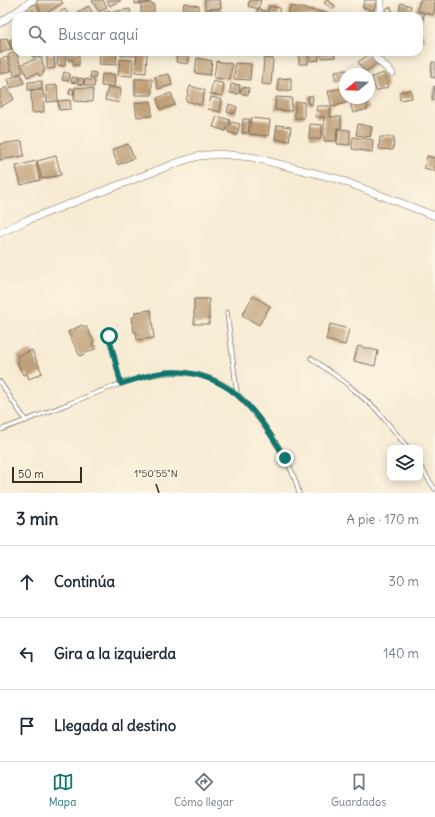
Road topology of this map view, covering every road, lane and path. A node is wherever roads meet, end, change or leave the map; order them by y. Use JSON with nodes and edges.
{"nodes":[{"id":1,"x":33,"y":0,"type":"edge"},
{"id":2,"x":381,"y":0,"type":"edge"},
{"id":3,"x":16,"y":12,"type":"edge"},
{"id":4,"x":381,"y":12,"type":"edge"},
{"id":5,"x":12,"y":15,"type":"edge"},
{"id":6,"x":0,"y":23,"type":"edge"},
{"id":7,"x":375,"y":56,"type":"edge"},
{"id":8,"x":392,"y":72,"type":"dead end"},
{"id":9,"x":435,"y":216,"type":"edge"},
{"id":10,"x":0,"y":233,"type":"edge"},
{"id":11,"x":227,"y":312,"type":"dead end"},
{"id":12,"x":109,"y":336,"type":"dead end"},
{"id":13,"x":311,"y":358,"type":"dead end"},
{"id":14,"x":0,"y":382,"type":"edge"},
{"id":15,"x":121,"y":384,"type":"junction"},
{"id":16,"x":237,"y":394,"type":"junction"},
{"id":17,"x":26,"y":420,"type":"junction"},
{"id":18,"x":0,"y":430,"type":"edge"},
{"id":19,"x":406,"y":445,"type":"edge"},
{"id":20,"x":423,"y":471,"type":"edge"},
{"id":21,"x":435,"y":489,"type":"edge"},
{"id":22,"x":299,"y":493,"type":"edge"}],
"edges":[{"from":1,"to":3,"type":"street"},
{"from":2,"to":4,"type":"street"},
{"from":5,"to":6,"type":"street"},
{"from":7,"to":8,"type":"street"},
{"from":9,"to":10,"type":"street"},
{"from":11,"to":16,"type":"lane"},
{"from":12,"to":15,"type":"lane"},
{"from":13,"to":19,"type":"lane"},
{"from":14,"to":17,"type":"lane"},
{"from":15,"to":16,"type":"lane"},
{"from":15,"to":17,"type":"lane"},
{"from":16,"to":22,"type":"lane"},
{"from":17,"to":18,"type":"lane"},
{"from":20,"to":21,"type":"lane"}]}
